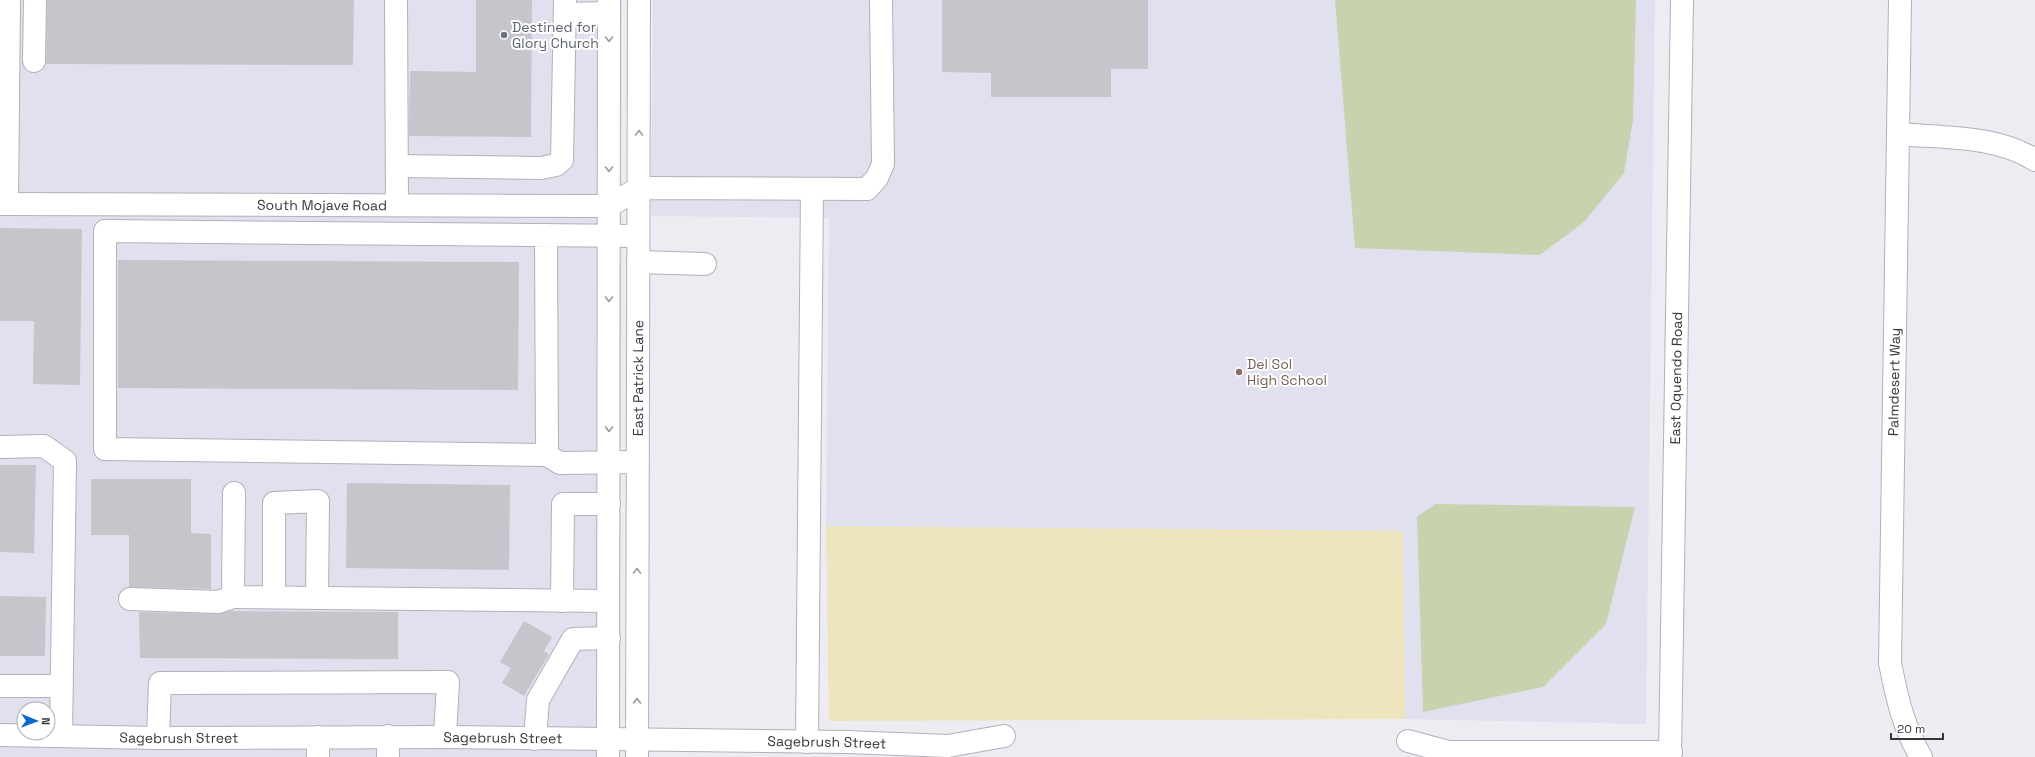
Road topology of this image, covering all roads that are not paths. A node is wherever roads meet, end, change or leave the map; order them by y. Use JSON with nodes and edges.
{"nodes":[{"id":1,"x":9,"y":0,"type":"edge"},
{"id":2,"x":35,"y":0,"type":"edge"},
{"id":3,"x":396,"y":0,"type":"edge"},
{"id":4,"x":639,"y":0,"type":"edge"},
{"id":5,"x":881,"y":0,"type":"edge"},
{"id":6,"x":1682,"y":0,"type":"edge"},
{"id":7,"x":1900,"y":0,"type":"edge"},
{"id":8,"x":565,"y":7,"type":"edge"},
{"id":9,"x":609,"y":7,"type":"edge"},
{"id":10,"x":34,"y":61,"type":"dead end"},
{"id":11,"x":1898,"y":134,"type":"junction"},
{"id":12,"x":2035,"y":160,"type":"edge"},
{"id":13,"x":397,"y":166,"type":"junction"},
{"id":14,"x":639,"y":188,"type":"junction"},
{"id":15,"x":812,"y":188,"type":"junction"},
{"id":16,"x":3,"y":204,"type":"edge"},
{"id":17,"x":397,"y":205,"type":"junction"},
{"id":18,"x":609,"y":206,"type":"junction"},
{"id":19,"x":546,"y":235,"type":"junction"},
{"id":20,"x":609,"y":236,"type":"junction"},
{"id":21,"x":638,"y":236,"type":"junction"},
{"id":22,"x":638,"y":262,"type":"junction"},
{"id":23,"x":704,"y":264,"type":"dead end"},
{"id":24,"x":0,"y":447,"type":"edge"},
{"id":25,"x":547,"y":455,"type":"junction"},
{"id":26,"x":638,"y":462,"type":"junction"},
{"id":27,"x":609,"y":463,"type":"junction"},
{"id":28,"x":234,"y":493,"type":"dead end"},
{"id":29,"x":609,"y":504,"type":"junction"},
{"id":30,"x":233,"y":597,"type":"junction"},
{"id":31,"x":274,"y":597,"type":"junction"},
{"id":32,"x":316,"y":598,"type":"junction"},
{"id":33,"x":130,"y":599,"type":"dead end"},
{"id":34,"x":562,"y":601,"type":"junction"},
{"id":35,"x":608,"y":601,"type":"junction"},
{"id":36,"x":609,"y":638,"type":"junction"},
{"id":37,"x":0,"y":686,"type":"edge"},
{"id":38,"x":62,"y":686,"type":"junction"},
{"id":39,"x":0,"y":735,"type":"edge"},
{"id":40,"x":61,"y":735,"type":"junction"},
{"id":41,"x":445,"y":736,"type":"junction"},
{"id":42,"x":1004,"y":736,"type":"dead end"},
{"id":43,"x":158,"y":738,"type":"junction"},
{"id":44,"x":535,"y":738,"type":"junction"},
{"id":45,"x":1408,"y":741,"type":"dead end"},
{"id":46,"x":807,"y":742,"type":"junction"},
{"id":47,"x":318,"y":747,"type":"edge"},
{"id":48,"x":388,"y":747,"type":"edge"},
{"id":49,"x":608,"y":748,"type":"edge"},
{"id":50,"x":637,"y":748,"type":"edge"},
{"id":51,"x":847,"y":749,"type":"edge"},
{"id":52,"x":1670,"y":755,"type":"edge"},
{"id":53,"x":1921,"y":757,"type":"edge"}],
"edges":[{"from":1,"to":16,"type":"street"},
{"from":2,"to":10,"type":"street"},
{"from":3,"to":13,"type":"street"},
{"from":14,"to":4,"type":"street","name":"East Patrick Lane","one_way":true},
{"from":5,"to":15,"type":"street"},
{"from":6,"to":52,"type":"street","name":"East Oquendo Road"},
{"from":7,"to":11,"type":"street","name":"Palmdesert Way"},
{"from":8,"to":9,"type":"street"},
{"from":8,"to":13,"type":"street"},
{"from":9,"to":18,"type":"street","name":"East Patrick Lane","one_way":true},
{"from":11,"to":12,"type":"street"},
{"from":11,"to":53,"type":"street","name":"Palmdesert Way"},
{"from":13,"to":17,"type":"street"},
{"from":14,"to":15,"type":"street"},
{"from":14,"to":18,"type":"street"},
{"from":14,"to":21,"type":"street","name":"East Patrick Lane"},
{"from":15,"to":46,"type":"street"},
{"from":16,"to":17,"type":"street","name":"South Mojave Road"},
{"from":17,"to":18,"type":"street","name":"South Mojave Road"},
{"from":18,"to":20,"type":"street","name":"East Patrick Lane"},
{"from":19,"to":20,"type":"street"},
{"from":19,"to":25,"type":"street"},
{"from":19,"to":25,"type":"street"},
{"from":20,"to":21,"type":"street"},
{"from":20,"to":27,"type":"street","name":"East Patrick Lane","one_way":true},
{"from":21,"to":22,"type":"street","name":"East Patrick Lane"},
{"from":22,"to":23,"type":"street"},
{"from":22,"to":26,"type":"street","name":"East Patrick Lane"},
{"from":24,"to":38,"type":"street"},
{"from":25,"to":27,"type":"street"},
{"from":26,"to":27,"type":"street"},
{"from":50,"to":26,"type":"street","name":"East Patrick Lane","one_way":true},
{"from":27,"to":29,"type":"street","name":"East Patrick Lane"},
{"from":28,"to":30,"type":"street"},
{"from":29,"to":34,"type":"street"},
{"from":29,"to":35,"type":"street","name":"East Patrick Lane"},
{"from":30,"to":31,"type":"street"},
{"from":30,"to":33,"type":"street"},
{"from":31,"to":32,"type":"street"},
{"from":31,"to":32,"type":"street"},
{"from":32,"to":34,"type":"street"},
{"from":34,"to":35,"type":"street"},
{"from":35,"to":36,"type":"street","name":"East Patrick Lane"},
{"from":36,"to":44,"type":"street"},
{"from":36,"to":49,"type":"street","name":"East Patrick Lane"},
{"from":37,"to":38,"type":"street"},
{"from":38,"to":40,"type":"street"},
{"from":39,"to":40,"type":"street","name":"Sagebrush Street"},
{"from":40,"to":43,"type":"street","name":"Sagebrush Street"},
{"from":41,"to":43,"type":"street"},
{"from":41,"to":44,"type":"street","name":"Sagebrush Street"},
{"from":41,"to":48,"type":"street","name":"Sagebrush Street"},
{"from":42,"to":51,"type":"street","name":"Sagebrush Street"},
{"from":43,"to":47,"type":"street","name":"Sagebrush Street"},
{"from":44,"to":49,"type":"street","name":"Sagebrush Street"},
{"from":45,"to":52,"type":"street"},
{"from":46,"to":50,"type":"street","name":"Sagebrush Street"},
{"from":46,"to":51,"type":"street","name":"Sagebrush Street"},
{"from":47,"to":48,"type":"street","name":"Sagebrush Street"},
{"from":49,"to":50,"type":"street","name":"Sagebrush Street"}]}
